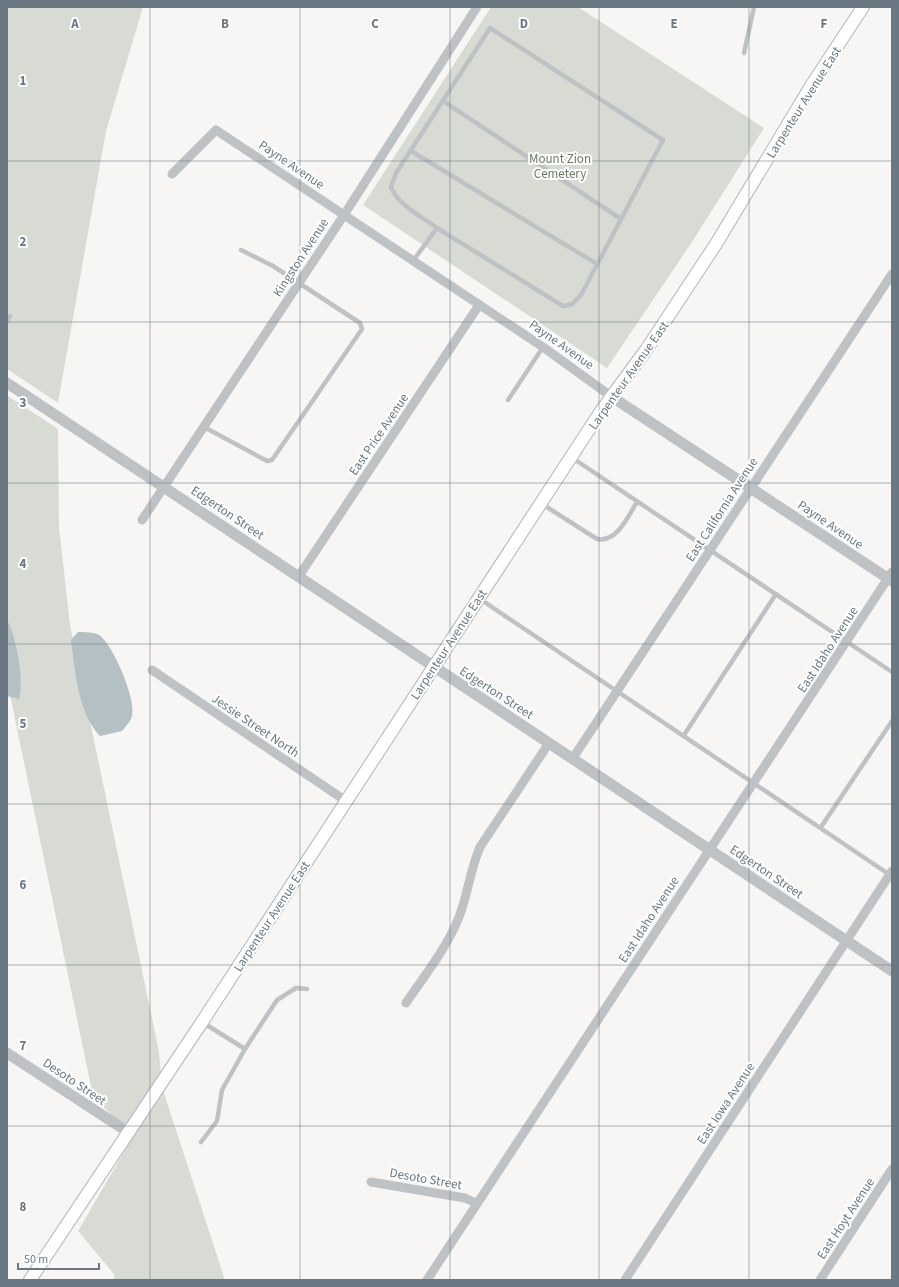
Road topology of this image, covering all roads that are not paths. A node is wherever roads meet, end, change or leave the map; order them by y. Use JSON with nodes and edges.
{"nodes":[{"id":1,"x":477,"y":7,"type":"edge"},
{"id":2,"x":754,"y":7,"type":"edge"},
{"id":3,"x":863,"y":7,"type":"edge"},
{"id":4,"x":744,"y":53,"type":"dead end"},
{"id":5,"x":443,"y":101,"type":"junction"},
{"id":6,"x":411,"y":151,"type":"junction"},
{"id":7,"x":172,"y":174,"type":"dead end"},
{"id":8,"x":344,"y":215,"type":"junction"},
{"id":9,"x":621,"y":219,"type":"junction"},
{"id":10,"x":437,"y":228,"type":"junction"},
{"id":11,"x":241,"y":250,"type":"dead end"},
{"id":12,"x":413,"y":261,"type":"junction"},
{"id":13,"x":597,"y":264,"type":"junction"},
{"id":14,"x":892,"y":274,"type":"edge"},
{"id":15,"x":298,"y":283,"type":"junction"},
{"id":16,"x":479,"y":305,"type":"junction"},
{"id":17,"x":10,"y":316,"type":"dead end"},
{"id":18,"x":7,"y":322,"type":"edge"},
{"id":19,"x":543,"y":347,"type":"junction"},
{"id":20,"x":7,"y":383,"type":"edge"},
{"id":21,"x":612,"y":397,"type":"junction"},
{"id":22,"x":508,"y":400,"type":"dead end"},
{"id":23,"x":204,"y":427,"type":"junction"},
{"id":24,"x":571,"y":457,"type":"junction"},
{"id":25,"x":164,"y":486,"type":"junction"},
{"id":26,"x":750,"y":487,"type":"junction"},
{"id":27,"x":637,"y":502,"type":"junction"},
{"id":28,"x":540,"y":503,"type":"junction"},
{"id":29,"x":142,"y":520,"type":"dead end"},
{"id":30,"x":710,"y":549,"type":"junction"},
{"id":31,"x":299,"y":576,"type":"junction"},
{"id":32,"x":891,"y":577,"type":"edge"},
{"id":33,"x":776,"y":594,"type":"junction"},
{"id":34,"x":479,"y":598,"type":"junction"},
{"id":35,"x":847,"y":642,"type":"junction"},
{"id":36,"x":433,"y":666,"type":"junction"},
{"id":37,"x":152,"y":670,"type":"dead end"},
{"id":38,"x":892,"y":672,"type":"edge"},
{"id":39,"x":617,"y":690,"type":"junction"},
{"id":40,"x":892,"y":721,"type":"edge"},
{"id":41,"x":684,"y":735,"type":"junction"},
{"id":42,"x":549,"y":743,"type":"junction"},
{"id":43,"x":573,"y":758,"type":"junction"},
{"id":44,"x":754,"y":782,"type":"junction"},
{"id":45,"x":346,"y":801,"type":"junction"},
{"id":46,"x":821,"y":827,"type":"junction"},
{"id":47,"x":709,"y":849,"type":"junction"},
{"id":48,"x":891,"y":874,"type":"edge"},
{"id":49,"x":847,"y":940,"type":"junction"},
{"id":50,"x":892,"y":971,"type":"edge"},
{"id":51,"x":307,"y":990,"type":"dead end"},
{"id":52,"x":406,"y":1003,"type":"dead end"},
{"id":53,"x":202,"y":1022,"type":"junction"},
{"id":54,"x":245,"y":1049,"type":"junction"},
{"id":55,"x":7,"y":1053,"type":"edge"},
{"id":56,"x":128,"y":1132,"type":"junction"},
{"id":57,"x":202,"y":1142,"type":"dead end"},
{"id":58,"x":892,"y":1169,"type":"edge"},
{"id":59,"x":371,"y":1182,"type":"dead end"},
{"id":60,"x":476,"y":1203,"type":"junction"},
{"id":61,"x":30,"y":1280,"type":"edge"},
{"id":62,"x":427,"y":1280,"type":"edge"},
{"id":63,"x":625,"y":1280,"type":"edge"},
{"id":64,"x":820,"y":1280,"type":"edge"}],
"edges":[{"from":1,"to":8,"type":"street","name":"Kingston Avenue"},
{"from":2,"to":4,"type":"lane"},
{"from":3,"to":21,"type":"main road","name":"Larpenteur Avenue East"},
{"from":5,"to":6,"type":"lane"},
{"from":5,"to":9,"type":"lane"},
{"from":5,"to":9,"type":"lane"},
{"from":6,"to":10,"type":"lane"},
{"from":6,"to":13,"type":"lane"},
{"from":7,"to":8,"type":"street","name":"Payne Avenue"},
{"from":8,"to":12,"type":"street","name":"Payne Avenue"},
{"from":8,"to":15,"type":"street","name":"Kingston Avenue"},
{"from":9,"to":13,"type":"lane"},
{"from":10,"to":12,"type":"lane"},
{"from":10,"to":13,"type":"lane"},
{"from":11,"to":15,"type":"lane"},
{"from":12,"to":16,"type":"street","name":"Payne Avenue"},
{"from":14,"to":26,"type":"street","name":"East California Avenue"},
{"from":15,"to":23,"type":"street","name":"Kingston Avenue"},
{"from":15,"to":23,"type":"lane"},
{"from":16,"to":19,"type":"street","name":"Payne Avenue"},
{"from":16,"to":31,"type":"street","name":"East Price Avenue"},
{"from":17,"to":18,"type":"lane"},
{"from":19,"to":21,"type":"street","name":"Payne Avenue"},
{"from":19,"to":22,"type":"lane"},
{"from":20,"to":25,"type":"street","name":"Edgerton Street"},
{"from":21,"to":24,"type":"main road","name":"Larpenteur Avenue East"},
{"from":21,"to":26,"type":"street","name":"Payne Avenue"},
{"from":23,"to":25,"type":"street","name":"Kingston Avenue"},
{"from":24,"to":27,"type":"lane"},
{"from":24,"to":28,"type":"main road","name":"Larpenteur Avenue East"},
{"from":25,"to":29,"type":"street","name":"Kingston Avenue"},
{"from":25,"to":31,"type":"street","name":"Edgerton Street"},
{"from":26,"to":30,"type":"street","name":"East California Avenue"},
{"from":26,"to":32,"type":"street","name":"Payne Avenue"},
{"from":27,"to":28,"type":"lane"},
{"from":27,"to":30,"type":"lane"},
{"from":28,"to":34,"type":"main road","name":"Larpenteur Avenue East"},
{"from":30,"to":33,"type":"lane"},
{"from":30,"to":39,"type":"street","name":"East California Avenue"},
{"from":31,"to":36,"type":"street","name":"Edgerton Street"},
{"from":32,"to":35,"type":"street","name":"East Idaho Avenue"},
{"from":33,"to":35,"type":"lane"},
{"from":33,"to":41,"type":"lane"},
{"from":34,"to":36,"type":"main road","name":"Larpenteur Avenue East"},
{"from":34,"to":39,"type":"lane"},
{"from":35,"to":38,"type":"lane"},
{"from":35,"to":44,"type":"street","name":"East Idaho Avenue"},
{"from":36,"to":42,"type":"street","name":"Edgerton Street"},
{"from":36,"to":45,"type":"main road","name":"Larpenteur Avenue East"},
{"from":37,"to":45,"type":"street","name":"Jessie Street North"},
{"from":39,"to":41,"type":"lane"},
{"from":39,"to":43,"type":"street","name":"East California Avenue"},
{"from":40,"to":46,"type":"lane"},
{"from":41,"to":44,"type":"lane"},
{"from":42,"to":43,"type":"street","name":"Edgerton Street"},
{"from":42,"to":52,"type":"street"},
{"from":43,"to":47,"type":"street","name":"Edgerton Street"},
{"from":44,"to":46,"type":"lane"},
{"from":44,"to":47,"type":"street","name":"East Idaho Avenue"},
{"from":45,"to":53,"type":"main road","name":"Larpenteur Avenue East"},
{"from":46,"to":48,"type":"lane"},
{"from":47,"to":49,"type":"street","name":"Edgerton Street"},
{"from":47,"to":60,"type":"street","name":"East Idaho Avenue"},
{"from":48,"to":49,"type":"street","name":"East Iowa Avenue"},
{"from":49,"to":50,"type":"street","name":"Edgerton Street"},
{"from":49,"to":63,"type":"street","name":"East Iowa Avenue"},
{"from":51,"to":54,"type":"lane"},
{"from":53,"to":54,"type":"lane"},
{"from":53,"to":56,"type":"main road","name":"Larpenteur Avenue East"},
{"from":54,"to":57,"type":"lane"},
{"from":55,"to":56,"type":"street","name":"Desoto Street"},
{"from":56,"to":61,"type":"main road","name":"Larpenteur Avenue East"},
{"from":58,"to":64,"type":"street","name":"East Hoyt Avenue"},
{"from":59,"to":60,"type":"street","name":"Desoto Street"},
{"from":60,"to":62,"type":"street","name":"East Idaho Avenue"}]}
